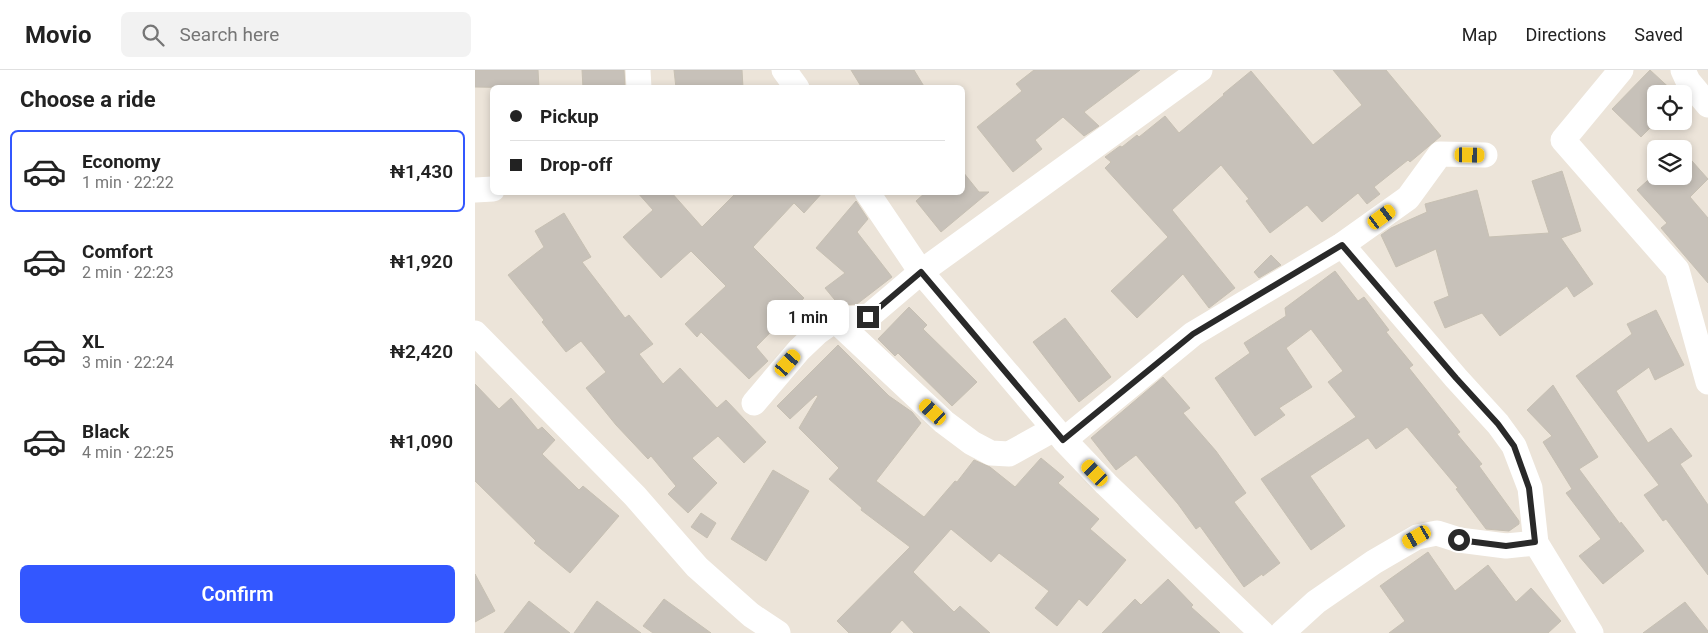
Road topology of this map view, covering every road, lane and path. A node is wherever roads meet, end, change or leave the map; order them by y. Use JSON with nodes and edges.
{"nodes":[{"id":1,"x":638,"y":70,"type":"edge"},
{"id":2,"x":784,"y":70,"type":"edge"},
{"id":3,"x":1200,"y":70,"type":"edge"},
{"id":4,"x":1621,"y":70,"type":"edge"},
{"id":5,"x":1683,"y":70,"type":"edge"},
{"id":6,"x":639,"y":85,"type":"edge"},
{"id":7,"x":795,"y":85,"type":"edge"},
{"id":8,"x":1708,"y":105,"type":"edge"},
{"id":9,"x":1485,"y":155,"type":"dead end"},
{"id":10,"x":490,"y":189,"type":"edge"},
{"id":11,"x":475,"y":190,"type":"edge"},
{"id":12,"x":869,"y":195,"type":"edge"},
{"id":13,"x":1342,"y":245,"type":"junction"},
{"id":14,"x":921,"y":272,"type":"junction"},
{"id":15,"x":835,"y":320,"type":"junction"},
{"id":16,"x":475,"y":332,"type":"edge"},
{"id":17,"x":1708,"y":382,"type":"edge"},
{"id":18,"x":754,"y":403,"type":"dead end"},
{"id":19,"x":1059,"y":435,"type":"junction"},
{"id":20,"x":1535,"y":542,"type":"junction"},
{"id":21,"x":778,"y":633,"type":"edge"},
{"id":22,"x":1262,"y":633,"type":"edge"},
{"id":23,"x":1282,"y":633,"type":"edge"},
{"id":24,"x":1591,"y":633,"type":"edge"}],
"edges":[{"from":1,"to":6,"type":"street"},
{"from":2,"to":7,"type":"street"},
{"from":3,"to":14,"type":"street"},
{"from":4,"to":17,"type":"street"},
{"from":5,"to":8,"type":"street"},
{"from":9,"to":13,"type":"street"},
{"from":10,"to":11,"type":"street"},
{"from":12,"to":14,"type":"street"},
{"from":13,"to":19,"type":"street"},
{"from":13,"to":20,"type":"street"},
{"from":14,"to":15,"type":"street"},
{"from":14,"to":19,"type":"street"},
{"from":15,"to":18,"type":"street"},
{"from":15,"to":19,"type":"street"},
{"from":16,"to":21,"type":"street"},
{"from":19,"to":22,"type":"street"},
{"from":20,"to":23,"type":"street"},
{"from":20,"to":24,"type":"street"}]}
